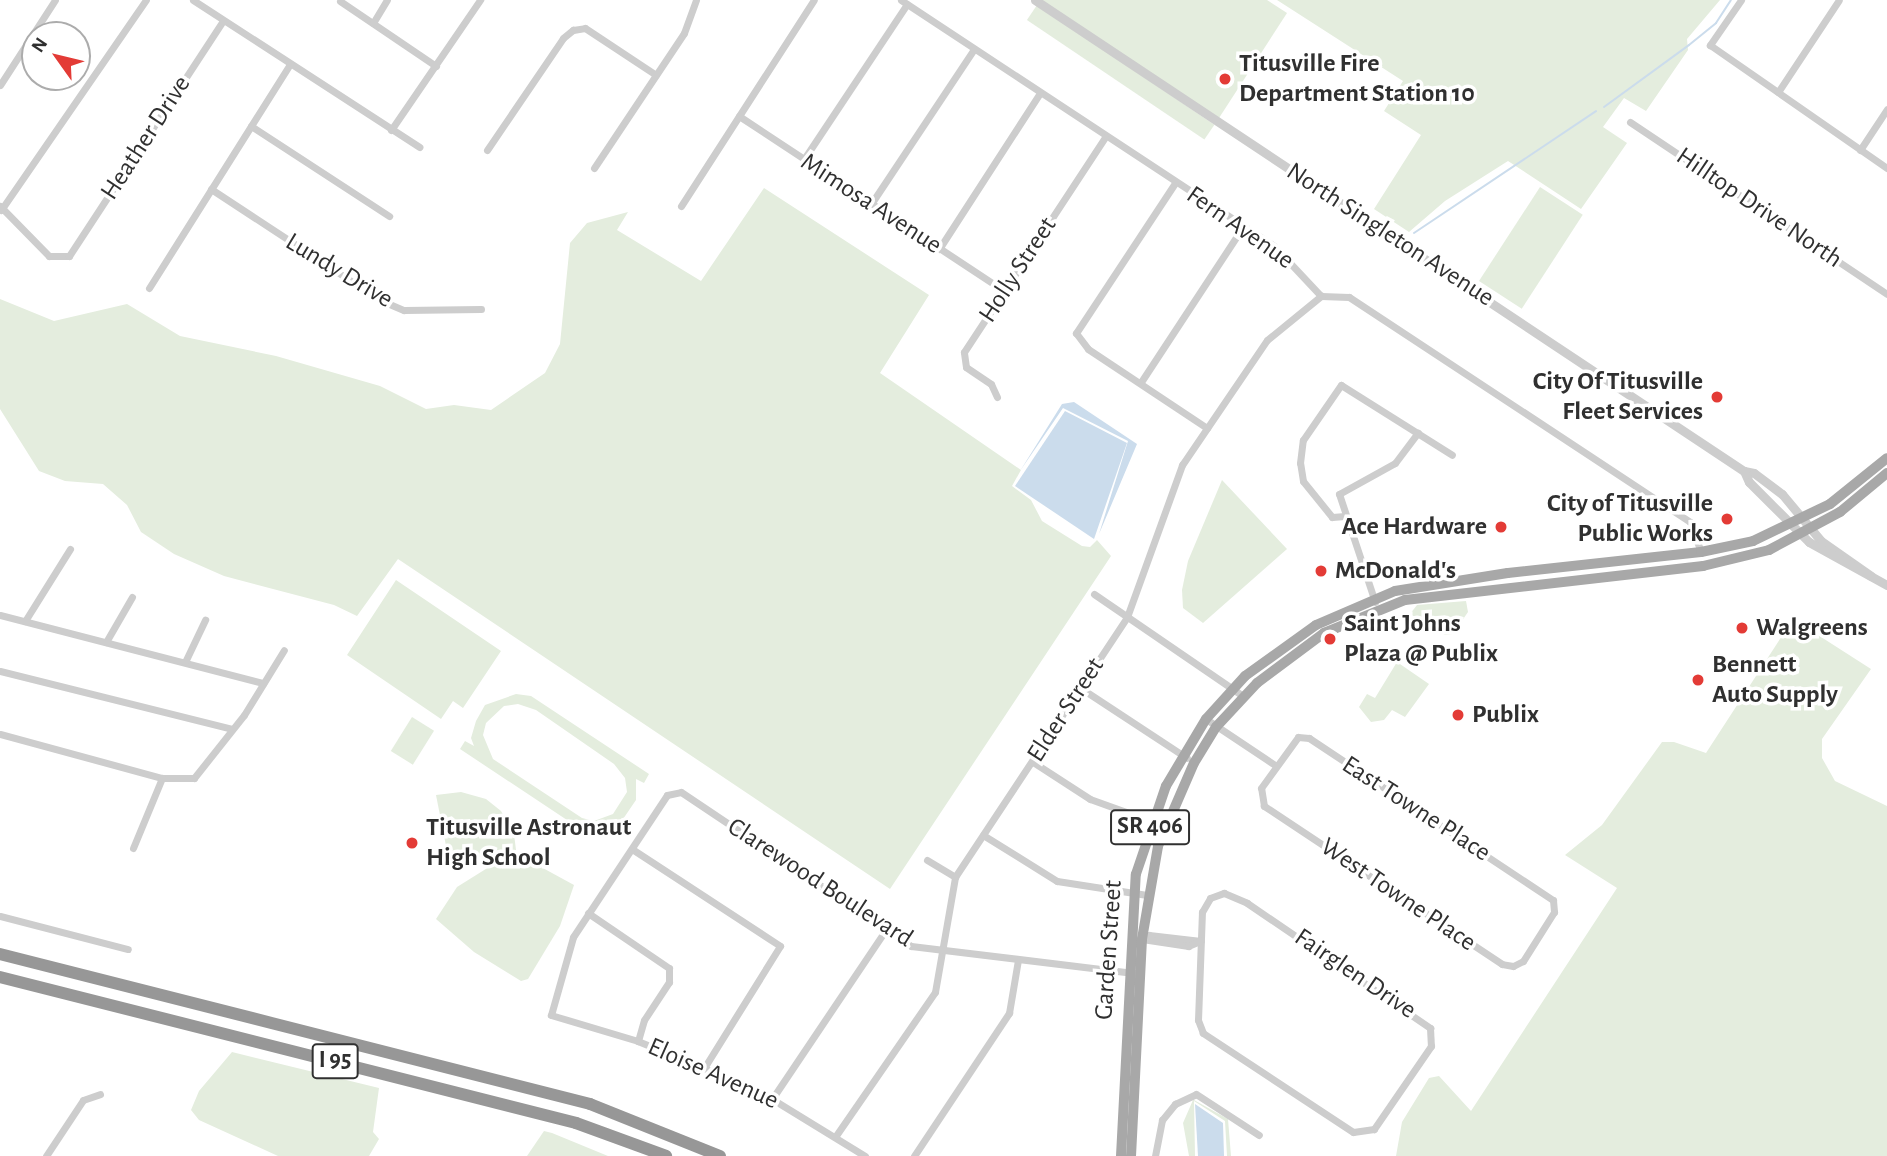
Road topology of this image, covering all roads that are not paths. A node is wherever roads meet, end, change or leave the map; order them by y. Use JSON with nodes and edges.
{"nodes":[{"id":1,"x":55,"y":0,"type":"edge"},
{"id":2,"x":146,"y":0,"type":"edge"},
{"id":3,"x":192,"y":0,"type":"edge"},
{"id":4,"x":387,"y":0,"type":"edge"},
{"id":5,"x":480,"y":0,"type":"edge"},
{"id":6,"x":696,"y":0,"type":"edge"},
{"id":7,"x":814,"y":0,"type":"edge"},
{"id":8,"x":1035,"y":0,"type":"edge"},
{"id":9,"x":1741,"y":0,"type":"edge"},
{"id":10,"x":1839,"y":0,"type":"edge"},
{"id":11,"x":340,"y":1,"type":"edge"},
{"id":12,"x":904,"y":2,"type":"edge"},
{"id":13,"x":223,"y":21,"type":"junction"},
{"id":14,"x":373,"y":23,"type":"junction"},
{"id":15,"x":974,"y":49,"type":"junction"},
{"id":16,"x":290,"y":64,"type":"junction"},
{"id":17,"x":436,"y":66,"type":"junction"},
{"id":18,"x":656,"y":75,"type":"junction"},
{"id":19,"x":0,"y":85,"type":"edge"},
{"id":20,"x":1778,"y":92,"type":"junction"},
{"id":21,"x":1040,"y":93,"type":"junction"},
{"id":22,"x":1887,"y":109,"type":"edge"},
{"id":23,"x":739,"y":116,"type":"junction"},
{"id":24,"x":1630,"y":122,"type":"dead end"},
{"id":25,"x":251,"y":126,"type":"junction"},
{"id":26,"x":391,"y":130,"type":"junction"},
{"id":27,"x":1105,"y":137,"type":"junction"},
{"id":28,"x":419,"y":147,"type":"dead end"},
{"id":29,"x":487,"y":150,"type":"dead end"},
{"id":30,"x":1860,"y":150,"type":"junction"},
{"id":31,"x":804,"y":159,"type":"junction"},
{"id":32,"x":594,"y":168,"type":"dead end"},
{"id":33,"x":1887,"y":168,"type":"edge"},
{"id":34,"x":1175,"y":183,"type":"junction"},
{"id":35,"x":211,"y":189,"type":"junction"},
{"id":36,"x":871,"y":204,"type":"junction"},
{"id":37,"x":681,"y":206,"type":"dead end"},
{"id":38,"x":1,"y":208,"type":"edge"},
{"id":39,"x":389,"y":216,"type":"dead end"},
{"id":40,"x":1243,"y":227,"type":"junction"},
{"id":41,"x":939,"y":249,"type":"junction"},
{"id":42,"x":149,"y":288,"type":"dead end"},
{"id":43,"x":1004,"y":291,"type":"junction"},
{"id":44,"x":1887,"y":294,"type":"edge"},
{"id":45,"x":1321,"y":296,"type":"junction"},
{"id":46,"x":481,"y":309,"type":"dead end"},
{"id":47,"x":1140,"y":383,"type":"junction"},
{"id":48,"x":997,"y":397,"type":"dead end"},
{"id":49,"x":1206,"y":428,"type":"junction"},
{"id":50,"x":1418,"y":433,"type":"junction"},
{"id":51,"x":1452,"y":455,"type":"dead end"},
{"id":52,"x":1887,"y":458,"type":"edge"},
{"id":53,"x":1744,"y":471,"type":"junction"},
{"id":54,"x":1887,"y":473,"type":"edge"},
{"id":55,"x":1345,"y":516,"type":"junction"},
{"id":56,"x":1804,"y":519,"type":"junction"},
{"id":57,"x":1791,"y":525,"type":"junction"},
{"id":58,"x":1806,"y":532,"type":"junction"},
{"id":59,"x":70,"y":549,"type":"dead end"},
{"id":60,"x":1701,"y":552,"type":"junction"},
{"id":61,"x":1612,"y":562,"type":"junction"},
{"id":62,"x":1579,"y":565,"type":"junction"},
{"id":63,"x":1580,"y":579,"type":"junction"},
{"id":64,"x":1548,"y":582,"type":"junction"},
{"id":65,"x":1887,"y":585,"type":"edge"},
{"id":66,"x":1094,"y":594,"type":"dead end"},
{"id":67,"x":132,"y":597,"type":"dead end"},
{"id":68,"x":1376,"y":604,"type":"junction"},
{"id":69,"x":0,"y":615,"type":"edge"},
{"id":70,"x":1128,"y":617,"type":"junction"},
{"id":71,"x":205,"y":620,"type":"dead end"},
{"id":72,"x":25,"y":621,"type":"junction"},
{"id":73,"x":106,"y":642,"type":"junction"},
{"id":74,"x":284,"y":650,"type":"dead end"},
{"id":75,"x":185,"y":662,"type":"junction"},
{"id":76,"x":0,"y":671,"type":"edge"},
{"id":77,"x":263,"y":684,"type":"junction"},
{"id":78,"x":1079,"y":687,"type":"junction"},
{"id":79,"x":1232,"y":689,"type":"junction"},
{"id":80,"x":1243,"y":696,"type":"junction"},
{"id":81,"x":1206,"y":719,"type":"junction"},
{"id":82,"x":1216,"y":727,"type":"junction"},
{"id":83,"x":232,"y":729,"type":"junction"},
{"id":84,"x":0,"y":734,"type":"edge"},
{"id":85,"x":1183,"y":755,"type":"junction"},
{"id":86,"x":1032,"y":762,"type":"junction"},
{"id":87,"x":1194,"y":763,"type":"junction"},
{"id":88,"x":1275,"y":765,"type":"junction"},
{"id":89,"x":162,"y":778,"type":"junction"},
{"id":90,"x":1152,"y":822,"type":"junction"},
{"id":91,"x":1164,"y":826,"type":"junction"},
{"id":92,"x":983,"y":835,"type":"junction"},
{"id":93,"x":133,"y":848,"type":"dead end"},
{"id":94,"x":632,"y":849,"type":"junction"},
{"id":95,"x":927,"y":860,"type":"dead end"},
{"id":96,"x":954,"y":877,"type":"junction"},
{"id":97,"x":1134,"y":893,"type":"junction"},
{"id":98,"x":1147,"y":895,"type":"junction"},
{"id":99,"x":1555,"y":912,"type":"joint"},
{"id":100,"x":588,"y":913,"type":"junction"},
{"id":101,"x":0,"y":916,"type":"edge"},
{"id":102,"x":886,"y":931,"type":"junction"},
{"id":103,"x":1130,"y":938,"type":"junction"},
{"id":104,"x":1142,"y":939,"type":"junction"},
{"id":105,"x":1201,"y":941,"type":"junction"},
{"id":106,"x":128,"y":949,"type":"dead end"},
{"id":107,"x":943,"y":950,"type":"junction"},
{"id":108,"x":0,"y":954,"type":"edge"},
{"id":109,"x":1018,"y":960,"type":"junction"},
{"id":110,"x":1128,"y":973,"type":"junction"},
{"id":111,"x":1141,"y":974,"type":"junction"},
{"id":112,"x":0,"y":977,"type":"edge"},
{"id":113,"x":638,"y":1041,"type":"junction"},
{"id":114,"x":704,"y":1068,"type":"junction"},
{"id":115,"x":100,"y":1094,"type":"dead end"},
{"id":116,"x":772,"y":1099,"type":"junction"},
{"id":117,"x":1259,"y":1135,"type":"dead end"},
{"id":118,"x":835,"y":1137,"type":"junction"},
{"id":119,"x":46,"y":1156,"type":"edge"},
{"id":120,"x":666,"y":1156,"type":"edge"},
{"id":121,"x":720,"y":1156,"type":"edge"},
{"id":122,"x":864,"y":1156,"type":"edge"},
{"id":123,"x":915,"y":1156,"type":"edge"},
{"id":124,"x":1121,"y":1156,"type":"edge"},
{"id":125,"x":1131,"y":1156,"type":"edge"},
{"id":126,"x":1155,"y":1156,"type":"edge"}],
"edges":[{"from":1,"to":19,"type":"street"},
{"from":2,"to":38,"type":"street"},
{"from":3,"to":13,"type":"street"},
{"from":4,"to":14,"type":"street"},
{"from":5,"to":17,"type":"street"},
{"from":6,"to":18,"type":"street"},
{"from":7,"to":23,"type":"street"},
{"from":8,"to":53,"type":"street","name":"North Singleton Avenue"},
{"from":9,"to":20,"type":"street"},
{"from":10,"to":20,"type":"street"},
{"from":11,"to":14,"type":"street"},
{"from":12,"to":15,"type":"street","name":"Fern Avenue"},
{"from":12,"to":31,"type":"street"},
{"from":13,"to":16,"type":"street"},
{"from":13,"to":38,"type":"street","name":"Heather Drive"},
{"from":14,"to":17,"type":"street"},
{"from":15,"to":21,"type":"street","name":"Fern Avenue"},
{"from":15,"to":36,"type":"street"},
{"from":16,"to":25,"type":"street"},
{"from":16,"to":26,"type":"street"},
{"from":17,"to":26,"type":"street"},
{"from":18,"to":29,"type":"street"},
{"from":18,"to":32,"type":"street"},
{"from":20,"to":30,"type":"street"},
{"from":21,"to":27,"type":"street","name":"Fern Avenue"},
{"from":21,"to":41,"type":"street"},
{"from":22,"to":30,"type":"street"},
{"from":23,"to":31,"type":"street","name":"Mimosa Avenue"},
{"from":23,"to":37,"type":"street"},
{"from":24,"to":44,"type":"street","name":"Hilltop Drive North"},
{"from":25,"to":35,"type":"street"},
{"from":25,"to":39,"type":"street"},
{"from":26,"to":28,"type":"street"},
{"from":27,"to":34,"type":"street","name":"Fern Avenue"},
{"from":27,"to":43,"type":"street","name":"Holly Street"},
{"from":30,"to":33,"type":"street"},
{"from":31,"to":36,"type":"street","name":"Mimosa Avenue"},
{"from":34,"to":40,"type":"street","name":"Fern Avenue"},
{"from":34,"to":47,"type":"street"},
{"from":35,"to":42,"type":"street"},
{"from":35,"to":46,"type":"street","name":"Lundy Drive"},
{"from":36,"to":41,"type":"street","name":"Mimosa Avenue"},
{"from":40,"to":45,"type":"street","name":"Fern Avenue"},
{"from":40,"to":47,"type":"street"},
{"from":41,"to":43,"type":"street","name":"Mimosa Avenue"},
{"from":43,"to":48,"type":"street","name":"Holly Street"},
{"from":45,"to":49,"type":"street","name":"Elder Street"},
{"from":45,"to":60,"type":"street"},
{"from":47,"to":49,"type":"street"},
{"from":49,"to":70,"type":"street","name":"Elder Street"},
{"from":50,"to":51,"type":"street"},
{"from":50,"to":55,"type":"street"},
{"from":50,"to":55,"type":"street"},
{"from":52,"to":56,"type":"main road","name":"Garden Street","number":"SR 406"},
{"from":53,"to":56,"type":"street","name":"North Singleton Avenue"},
{"from":53,"to":57,"type":"street","name":"North Singleton Avenue"},
{"from":54,"to":58,"type":"main road","name":"Garden Street","number":"SR 406"},
{"from":55,"to":68,"type":"street"},
{"from":56,"to":57,"type":"main road","name":"Garden Street","number":"SR 406"},
{"from":56,"to":58,"type":"street","name":"North Singleton Avenue"},
{"from":57,"to":58,"type":"street","name":"North Singleton Avenue"},
{"from":57,"to":60,"type":"main road","name":"Garden Street","number":"SR 406"},
{"from":58,"to":63,"type":"main road","name":"Garden Street","number":"SR 406"},
{"from":58,"to":65,"type":"street"},
{"from":59,"to":72,"type":"street"},
{"from":60,"to":61,"type":"main road","name":"Garden Street","number":"SR 406"},
{"from":61,"to":62,"type":"main road","name":"Garden Street","number":"SR 406"},
{"from":61,"to":63,"type":"main road"},
{"from":62,"to":64,"type":"main road"},
{"from":62,"to":68,"type":"main road","name":"Garden Street","number":"SR 406"},
{"from":63,"to":64,"type":"main road","name":"Garden Street","number":"SR 406"},
{"from":64,"to":68,"type":"main road","name":"Garden Street","number":"SR 406"},
{"from":66,"to":70,"type":"street"},
{"from":67,"to":73,"type":"street"},
{"from":68,"to":79,"type":"main road","name":"Garden Street","number":"SR 406"},
{"from":68,"to":80,"type":"main road","name":"Garden Street","number":"SR 406"},
{"from":69,"to":72,"type":"street"},
{"from":70,"to":78,"type":"street","name":"Elder Street"},
{"from":70,"to":79,"type":"street"},
{"from":71,"to":75,"type":"street"},
{"from":72,"to":73,"type":"street"},
{"from":73,"to":75,"type":"street"},
{"from":74,"to":77,"type":"street"},
{"from":75,"to":77,"type":"street"},
{"from":76,"to":83,"type":"street"},
{"from":77,"to":83,"type":"street"},
{"from":78,"to":85,"type":"street"},
{"from":78,"to":86,"type":"street","name":"Elder Street"},
{"from":79,"to":80,"type":"street"},
{"from":79,"to":81,"type":"main road","name":"Garden Street","number":"SR 406"},
{"from":80,"to":82,"type":"main road","name":"Garden Street","number":"SR 406"},
{"from":81,"to":82,"type":"street"},
{"from":81,"to":85,"type":"main road","name":"Garden Street","number":"SR 406"},
{"from":82,"to":87,"type":"main road","name":"Garden Street","number":"SR 406"},
{"from":82,"to":88,"type":"street"},
{"from":83,"to":89,"type":"street"},
{"from":84,"to":89,"type":"street"},
{"from":85,"to":87,"type":"street"},
{"from":85,"to":90,"type":"main road","name":"Garden Street","number":"SR 406"},
{"from":86,"to":90,"type":"street"},
{"from":86,"to":92,"type":"street","name":"Elder Street"},
{"from":87,"to":91,"type":"main road","name":"Garden Street","number":"SR 406"},
{"from":88,"to":99,"type":"street","name":"East Towne Place"},
{"from":88,"to":99,"type":"street","name":"West Towne Place"},
{"from":89,"to":93,"type":"street"},
{"from":90,"to":91,"type":"street"},
{"from":90,"to":97,"type":"main road","name":"Garden Street","number":"SR 406"},
{"from":91,"to":98,"type":"main road","name":"Garden Street","number":"SR 406"},
{"from":92,"to":96,"type":"street","name":"Elder Street"},
{"from":92,"to":97,"type":"street"},
{"from":94,"to":100,"type":"street"},
{"from":94,"to":102,"type":"street","name":"Clarewood Boulevard"},
{"from":94,"to":114,"type":"street"},
{"from":95,"to":96,"type":"street"},
{"from":96,"to":107,"type":"street","name":"Elder Street"},
{"from":97,"to":98,"type":"street"},
{"from":97,"to":103,"type":"main road","name":"Garden Street","number":"SR 406"},
{"from":98,"to":104,"type":"main road","name":"Garden Street","number":"SR 406"},
{"from":100,"to":113,"type":"street"},
{"from":100,"to":113,"type":"street","name":"Eloise Avenue"},
{"from":101,"to":106,"type":"street"},
{"from":102,"to":107,"type":"street","name":"Clarewood Boulevard"},
{"from":102,"to":116,"type":"street"},
{"from":103,"to":104,"type":"street"},
{"from":103,"to":110,"type":"main road","name":"Garden Street","number":"SR 406"},
{"from":104,"to":105,"type":"street"},
{"from":104,"to":111,"type":"main road","name":"Garden Street","number":"SR 406"},
{"from":105,"to":105,"type":"street","name":"Fairglen Drive"},
{"from":107,"to":109,"type":"street","name":"Clarewood Boulevard"},
{"from":107,"to":118,"type":"street","name":"Elder Street"},
{"from":108,"to":121,"type":"highway","number":"I 95"},
{"from":109,"to":110,"type":"street","name":"Clarewood Boulevard"},
{"from":109,"to":123,"type":"street"},
{"from":110,"to":111,"type":"street","name":"Clarewood Boulevard"},
{"from":110,"to":124,"type":"main road","name":"Garden Street","number":"SR 406"},
{"from":111,"to":125,"type":"main road","name":"Garden Street","number":"SR 406"},
{"from":112,"to":120,"type":"highway","number":"I 95"},
{"from":113,"to":114,"type":"street","name":"Eloise Avenue"},
{"from":114,"to":116,"type":"street","name":"Eloise Avenue"},
{"from":115,"to":119,"type":"street"},
{"from":116,"to":118,"type":"street","name":"Eloise Avenue"},
{"from":117,"to":126,"type":"street"},
{"from":118,"to":122,"type":"street","name":"Eloise Avenue"}]}
